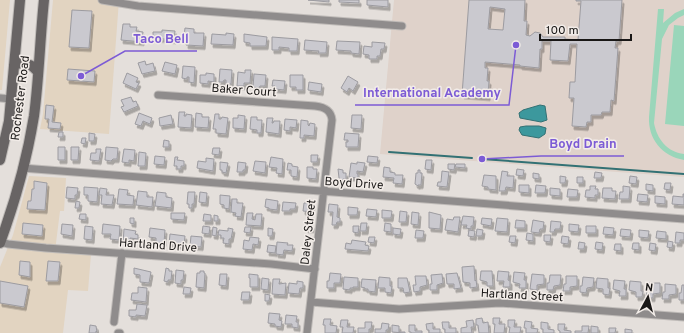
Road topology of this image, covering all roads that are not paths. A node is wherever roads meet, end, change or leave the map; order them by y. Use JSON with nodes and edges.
{"nodes":[{"id":1,"x":20,"y":0,"type":"edge"},
{"id":2,"x":44,"y":0,"type":"edge"},
{"id":3,"x":102,"y":0,"type":"edge"},
{"id":4,"x":402,"y":26,"type":"dead end"},
{"id":5,"x":14,"y":65,"type":"junction"},
{"id":6,"x":38,"y":72,"type":"junction"},
{"id":7,"x":158,"y":95,"type":"dead end"},
{"id":8,"x":0,"y":98,"type":"edge"},
{"id":9,"x":11,"y":99,"type":"junction"},
{"id":10,"x":328,"y":111,"type":"joint"},
{"id":11,"x":0,"y":160,"type":"edge"},
{"id":12,"x":22,"y":168,"type":"junction"},
{"id":13,"x":323,"y":192,"type":"junction"},
{"id":14,"x":684,"y":219,"type":"edge"},
{"id":15,"x":0,"y":242,"type":"edge"},
{"id":16,"x":122,"y":253,"type":"junction"},
{"id":17,"x":314,"y":269,"type":"junction"},
{"id":18,"x":311,"y":302,"type":"junction"},
{"id":19,"x":684,"y":317,"type":"edge"},
{"id":20,"x":114,"y":322,"type":"dead end"},
{"id":21,"x":307,"y":333,"type":"edge"}],
"edges":[{"from":1,"to":5,"type":"main road","name":"Rochester Road"},
{"from":2,"to":6,"type":"main road","name":"Rochester Road"},
{"from":3,"to":4,"type":"street"},
{"from":5,"to":6,"type":"main road"},
{"from":5,"to":9,"type":"main road","name":"Rochester Road"},
{"from":6,"to":12,"type":"main road","name":"Rochester Road"},
{"from":7,"to":10,"type":"street","name":"Baker Court"},
{"from":8,"to":9,"type":"street"},
{"from":9,"to":11,"type":"main road","name":"Rochester Road"},
{"from":10,"to":13,"type":"street","name":"Daley Street"},
{"from":12,"to":13,"type":"street","name":"Boyd Drive"},
{"from":12,"to":15,"type":"main road","name":"Rochester Road"},
{"from":13,"to":14,"type":"street","name":"Boyd Drive"},
{"from":13,"to":17,"type":"street","name":"Daley Street"},
{"from":15,"to":16,"type":"street","name":"Hartland Drive"},
{"from":16,"to":17,"type":"street","name":"Hartland Drive"},
{"from":16,"to":20,"type":"street"},
{"from":17,"to":18,"type":"street","name":"Daley Street"},
{"from":18,"to":19,"type":"street","name":"Hartland Street"},
{"from":18,"to":21,"type":"street","name":"Daley Street"}]}
